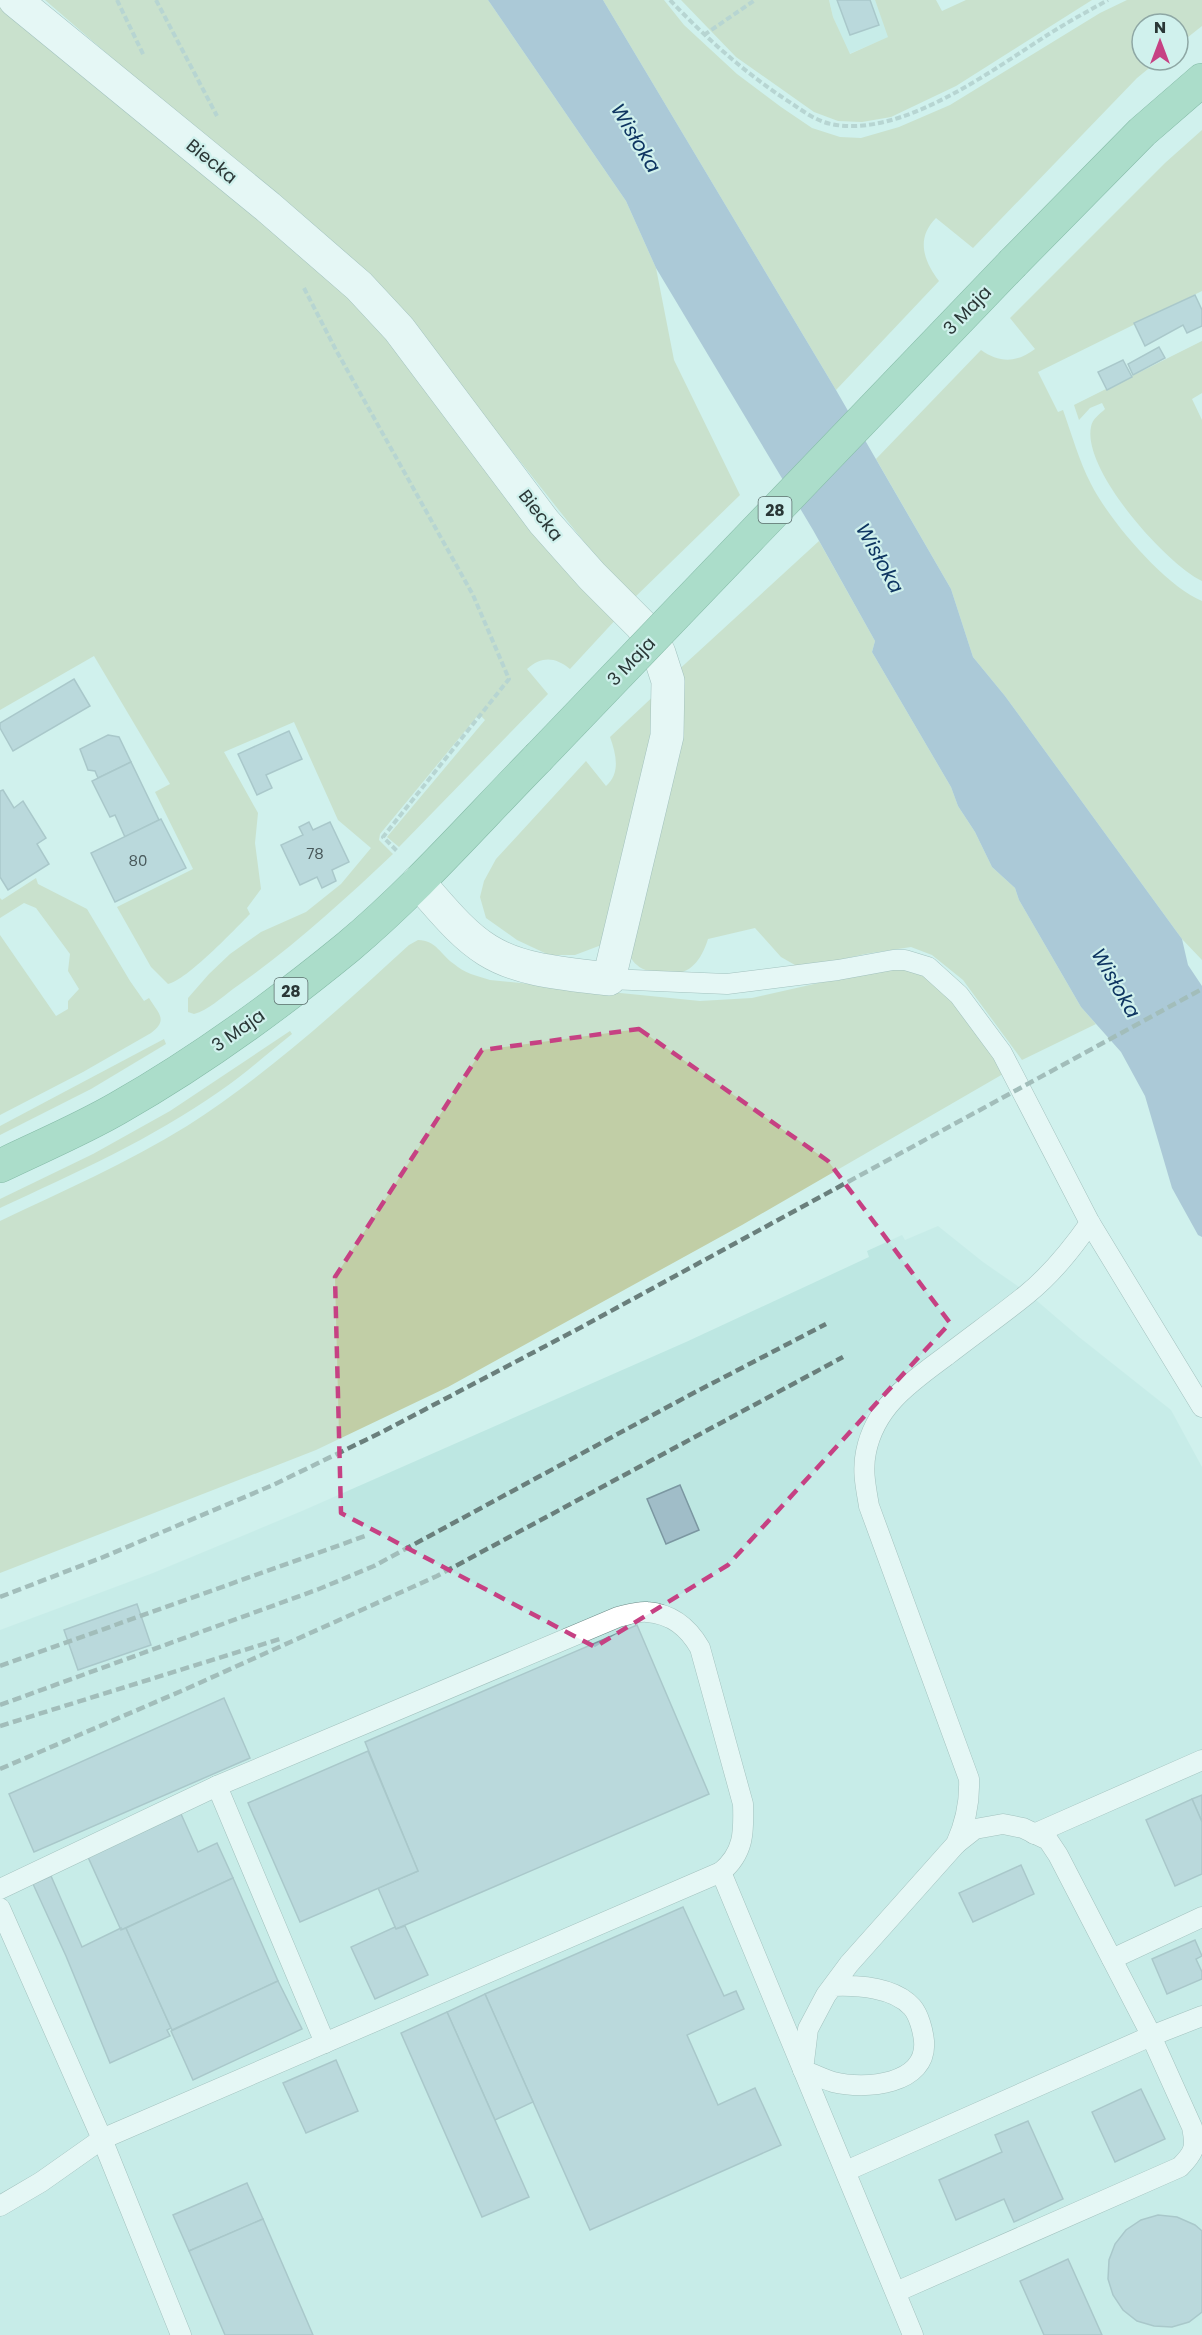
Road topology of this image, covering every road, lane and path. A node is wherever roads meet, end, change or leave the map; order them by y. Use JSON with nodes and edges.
{"nodes":[{"id":1,"x":15,"y":0,"type":"edge"},
{"id":2,"x":156,"y":0,"type":"edge"},
{"id":3,"x":670,"y":0,"type":"edge"},
{"id":4,"x":755,"y":0,"type":"edge"},
{"id":5,"x":1108,"y":0,"type":"edge"},
{"id":6,"x":704,"y":35,"type":"junction"},
{"id":7,"x":1202,"y":80,"type":"edge"},
{"id":8,"x":218,"y":119,"type":"dead end"},
{"id":9,"x":300,"y":279,"type":"dead end"},
{"id":10,"x":399,"y":854,"type":"dead end"},
{"id":11,"x":418,"y":882,"type":"junction"},
{"id":12,"x":609,"y":979,"type":"junction"},
{"id":13,"x":0,"y":1166,"type":"edge"},
{"id":14,"x":1090,"y":1223,"type":"junction"},
{"id":15,"x":1202,"y":1407,"type":"edge"},
{"id":16,"x":1202,"y":1760,"type":"edge"},
{"id":17,"x":217,"y":1786,"type":"junction"},
{"id":18,"x":1034,"y":1834,"type":"junction"},
{"id":19,"x":956,"y":1844,"type":"junction"},
{"id":20,"x":721,"y":1872,"type":"junction"},
{"id":21,"x":0,"y":1889,"type":"edge"},
{"id":22,"x":0,"y":1908,"type":"edge"},
{"id":23,"x":1202,"y":1917,"type":"edge"},
{"id":24,"x":1112,"y":1959,"type":"junction"},
{"id":25,"x":833,"y":1986,"type":"junction"},
{"id":26,"x":1202,"y":2016,"type":"edge"},
{"id":27,"x":1151,"y":2036,"type":"junction"},
{"id":28,"x":326,"y":2043,"type":"junction"},
{"id":29,"x":803,"y":2070,"type":"junction"},
{"id":30,"x":1197,"y":2127,"type":"edge"},
{"id":31,"x":102,"y":2139,"type":"junction"},
{"id":32,"x":846,"y":2171,"type":"junction"},
{"id":33,"x":0,"y":2206,"type":"edge"},
{"id":34,"x":896,"y":2292,"type":"junction"},
{"id":35,"x":182,"y":2335,"type":"edge"},
{"id":36,"x":913,"y":2335,"type":"edge"}],
"edges":[{"from":1,"to":12,"type":"street","name":"Biecka"},
{"from":2,"to":8,"type":"path"},
{"from":3,"to":6,"type":"path"},
{"from":4,"to":6,"type":"path"},
{"from":5,"to":6,"type":"path"},
{"from":7,"to":11,"type":"main road","name":"3 Maja","number":"28","bridge":true},
{"from":9,"to":10,"type":"path"},
{"from":11,"to":12,"type":"street"},
{"from":11,"to":13,"type":"main road","name":"3 Maja","number":"28"},
{"from":12,"to":14,"type":"lane"},
{"from":14,"to":15,"type":"lane"},
{"from":14,"to":19,"type":"lane"},
{"from":16,"to":18,"type":"lane"},
{"from":17,"to":20,"type":"lane"},
{"from":17,"to":21,"type":"lane"},
{"from":17,"to":28,"type":"lane"},
{"from":18,"to":19,"type":"lane"},
{"from":18,"to":24,"type":"lane"},
{"from":19,"to":25,"type":"lane"},
{"from":20,"to":28,"type":"lane"},
{"from":20,"to":29,"type":"lane"},
{"from":22,"to":31,"type":"lane"},
{"from":23,"to":24,"type":"lane"},
{"from":24,"to":27,"type":"lane"},
{"from":25,"to":29,"type":"lane"},
{"from":25,"to":29,"type":"lane"},
{"from":26,"to":27,"type":"lane"},
{"from":27,"to":30,"type":"lane"},
{"from":27,"to":32,"type":"lane"},
{"from":28,"to":31,"type":"lane"},
{"from":29,"to":32,"type":"lane"},
{"from":30,"to":34,"type":"lane"},
{"from":31,"to":33,"type":"lane"},
{"from":31,"to":35,"type":"lane"},
{"from":32,"to":34,"type":"lane"},
{"from":34,"to":36,"type":"lane"}]}
